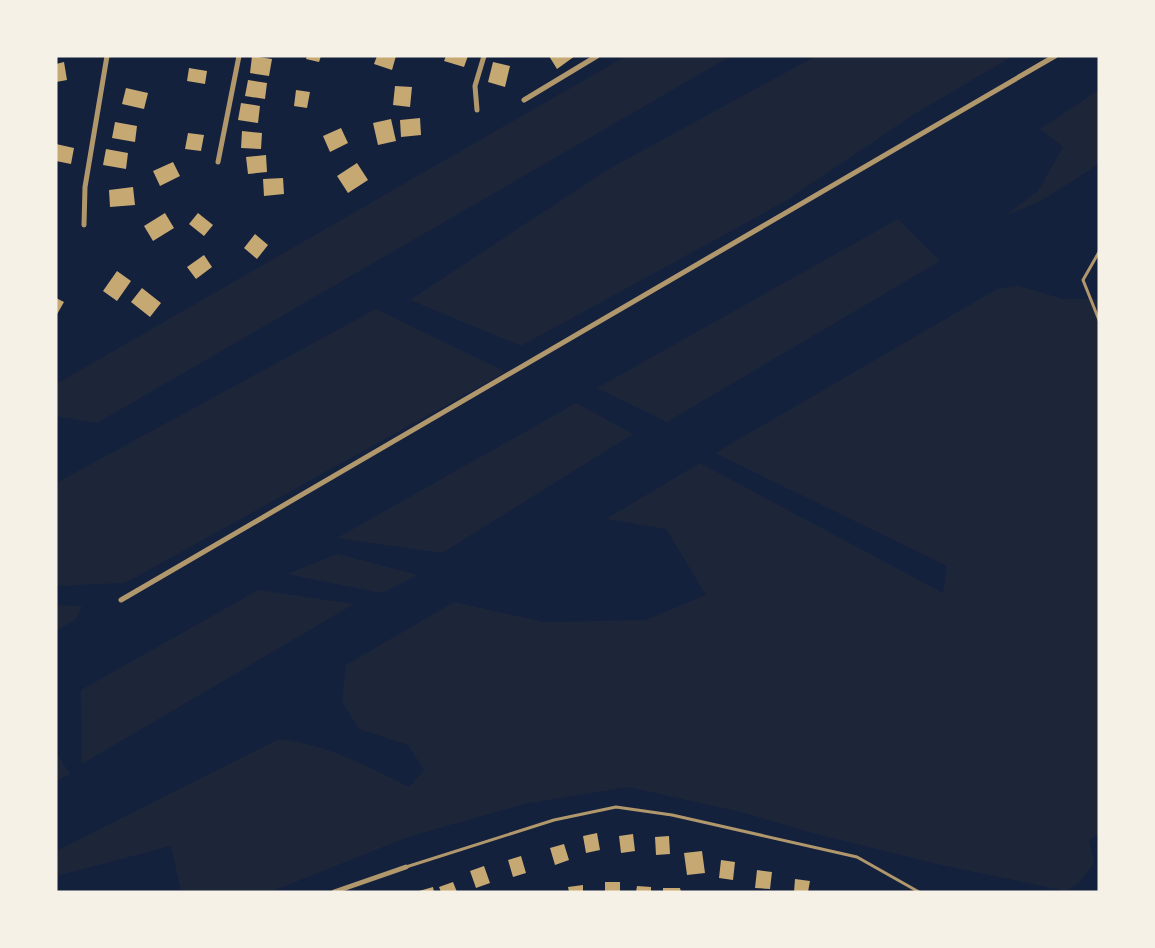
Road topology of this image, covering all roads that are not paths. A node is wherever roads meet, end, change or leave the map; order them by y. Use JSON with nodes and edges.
{"nodes":[{"id":1,"x":107,"y":56,"type":"edge"},
{"id":2,"x":239,"y":56,"type":"edge"},
{"id":3,"x":484,"y":56,"type":"edge"},
{"id":4,"x":597,"y":56,"type":"edge"},
{"id":5,"x":1055,"y":56,"type":"edge"},
{"id":6,"x":524,"y":100,"type":"dead end"},
{"id":7,"x":477,"y":110,"type":"dead end"},
{"id":8,"x":218,"y":162,"type":"dead end"},
{"id":9,"x":84,"y":225,"type":"dead end"},
{"id":10,"x":1099,"y":252,"type":"edge"},
{"id":11,"x":1099,"y":320,"type":"edge"},
{"id":12,"x":120,"y":600,"type":"dead end"},
{"id":13,"x":406,"y":867,"type":"joint"},
{"id":14,"x":334,"y":892,"type":"edge"},
{"id":15,"x":919,"y":892,"type":"edge"}],
"edges":[{"from":1,"to":9,"type":"street"},
{"from":2,"to":8,"type":"street"},
{"from":3,"to":7,"type":"street"},
{"from":4,"to":6,"type":"street"},
{"from":5,"to":12,"type":"street"},
{"from":10,"to":11,"type":"lane"},
{"from":13,"to":14,"type":"street"},
{"from":13,"to":15,"type":"lane"}]}
